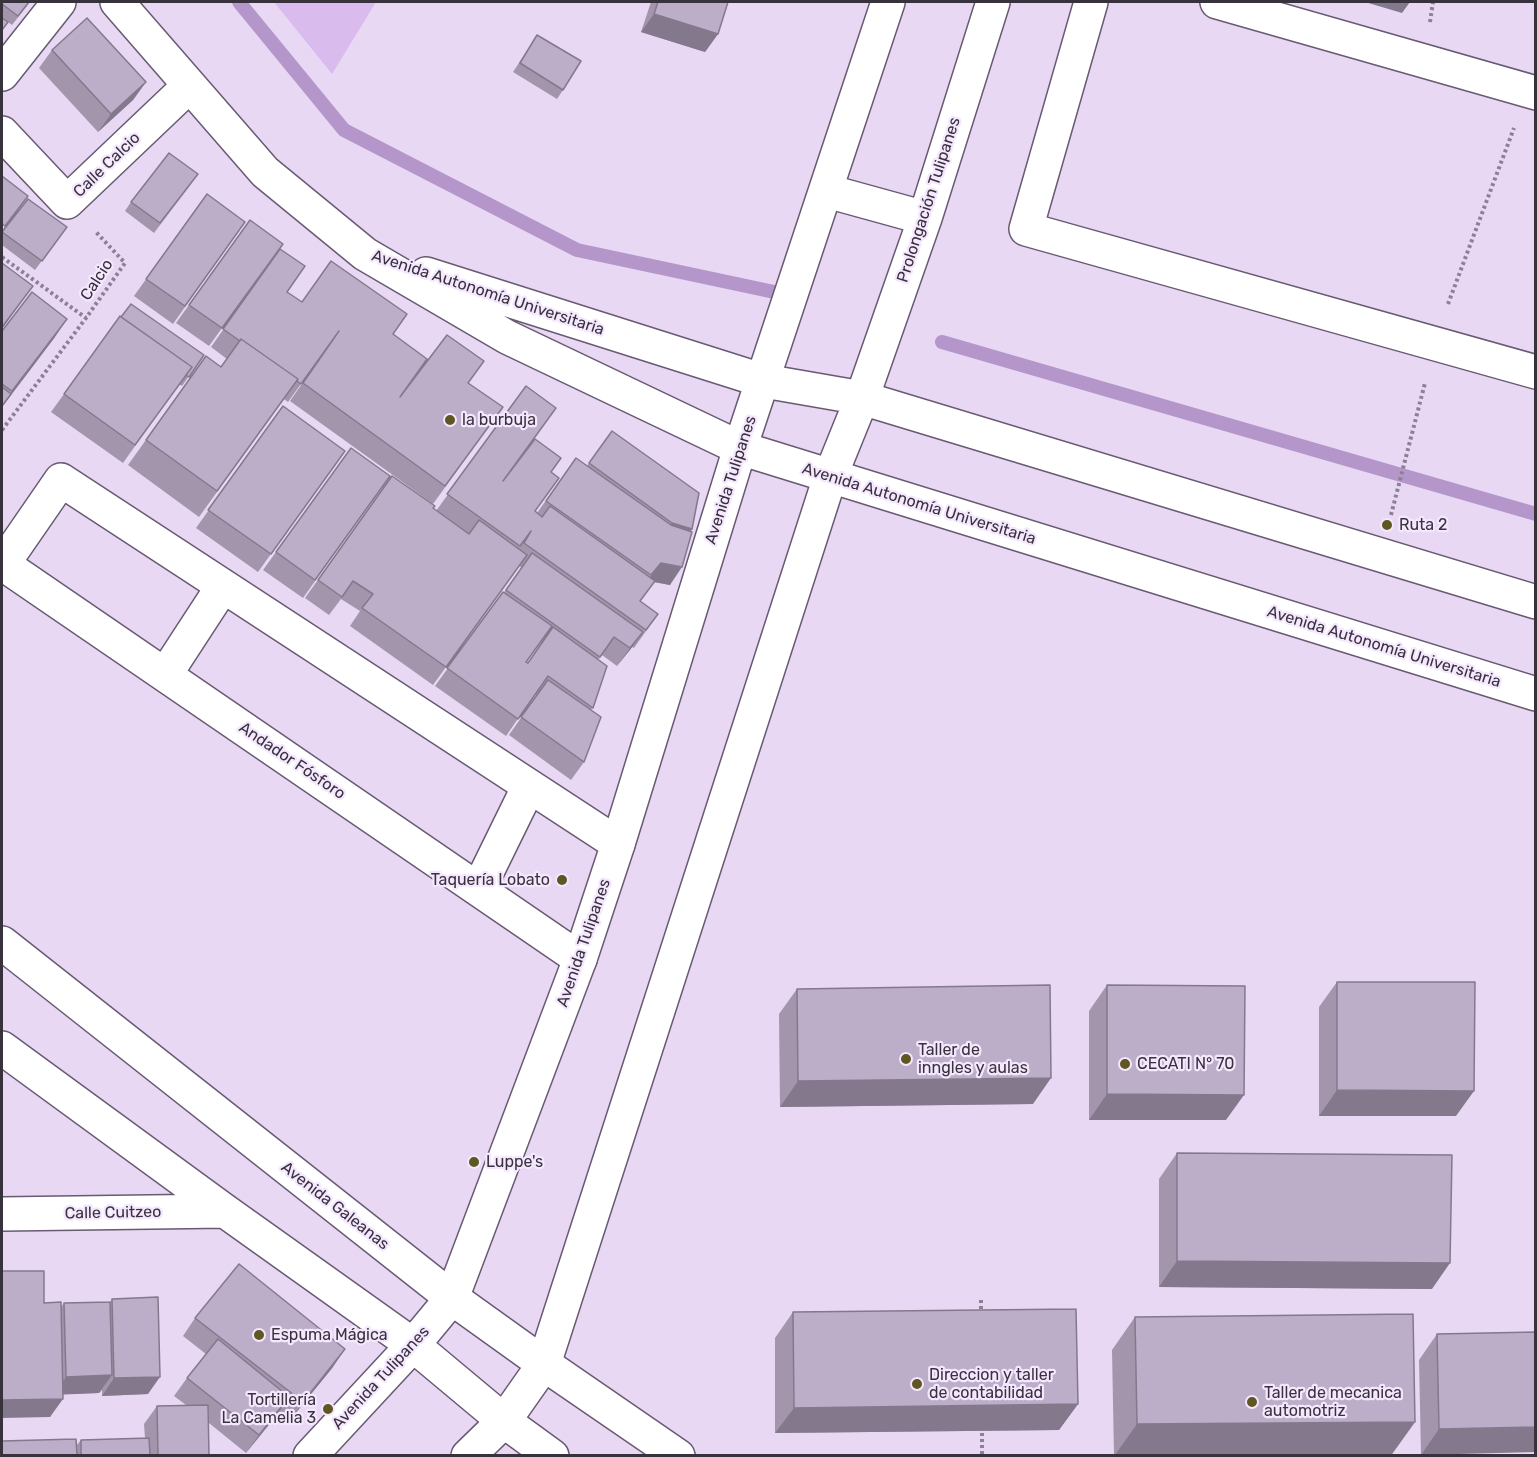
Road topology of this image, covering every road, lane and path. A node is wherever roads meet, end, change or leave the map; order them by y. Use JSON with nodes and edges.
{"nodes":[{"id":1,"x":59,"y":2,"type":"edge"},
{"id":2,"x":117,"y":2,"type":"edge"},
{"id":3,"x":888,"y":2,"type":"edge"},
{"id":4,"x":993,"y":2,"type":"edge"},
{"id":5,"x":1091,"y":2,"type":"edge"},
{"id":6,"x":1217,"y":2,"type":"edge"},
{"id":7,"x":2,"y":74,"type":"edge"},
{"id":8,"x":189,"y":86,"type":"junction"},
{"id":9,"x":1532,"y":92,"type":"edge"},
{"id":10,"x":2,"y":133,"type":"edge"},
{"id":11,"x":827,"y":190,"type":"junction"},
{"id":12,"x":68,"y":202,"type":"junction"},
{"id":13,"x":924,"y":218,"type":"junction"},
{"id":14,"x":365,"y":254,"type":"junction"},
{"id":15,"x":2,"y":257,"type":"edge"},
{"id":16,"x":86,"y":318,"type":"junction"},
{"id":17,"x":1434,"y":344,"type":"junction"},
{"id":18,"x":1536,"y":372,"type":"edge"},
{"id":19,"x":764,"y":381,"type":"junction"},
{"id":20,"x":862,"y":398,"type":"junction"},
{"id":21,"x":2,"y":430,"type":"edge"},
{"id":22,"x":740,"y":448,"type":"junction"},
{"id":23,"x":830,"y":477,"type":"junction"},
{"id":24,"x":1381,"y":556,"type":"junction"},
{"id":25,"x":223,"y":586,"type":"junction"},
{"id":26,"x":1536,"y":602,"type":"edge"},
{"id":27,"x":165,"y":675,"type":"junction"},
{"id":28,"x":1536,"y":694,"type":"edge"},
{"id":29,"x":529,"y":786,"type":"junction"},
{"id":30,"x":618,"y":844,"type":"junction"},
{"id":31,"x":479,"y":888,"type":"junction"},
{"id":32,"x":2,"y":943,"type":"edge"},
{"id":33,"x":580,"y":959,"type":"junction"},
{"id":34,"x":2,"y":1048,"type":"edge"},
{"id":35,"x":225,"y":1212,"type":"junction"},
{"id":36,"x":2,"y":1214,"type":"edge"},
{"id":37,"x":452,"y":1298,"type":"junction"},
{"id":38,"x":981,"y":1300,"type":"dead end"},
{"id":39,"x":981,"y":1324,"type":"edge"},
{"id":40,"x":413,"y":1346,"type":"junction"},
{"id":41,"x":544,"y":1364,"type":"junction"},
{"id":42,"x":982,"y":1420,"type":"edge"},
{"id":43,"x":504,"y":1421,"type":"junction"},
{"id":44,"x":309,"y":1455,"type":"edge"},
{"id":45,"x":468,"y":1455,"type":"edge"},
{"id":46,"x":552,"y":1455,"type":"edge"},
{"id":47,"x":678,"y":1455,"type":"edge"},
{"id":48,"x":982,"y":1455,"type":"edge"}],
"edges":[{"from":1,"to":7,"type":"street"},
{"from":2,"to":8,"type":"street"},
{"from":3,"to":11,"type":"street"},
{"from":4,"to":13,"type":"street","name":"Prolongación Tulipanes"},
{"from":5,"to":17,"type":"street"},
{"from":6,"to":9,"type":"street"},
{"from":8,"to":12,"type":"street","name":"Calle Calcio"},
{"from":8,"to":14,"type":"street"},
{"from":9,"to":17,"type":"path"},
{"from":10,"to":12,"type":"street","name":"Calle Calcio"},
{"from":11,"to":13,"type":"street"},
{"from":11,"to":19,"type":"street"},
{"from":12,"to":16,"type":"path","name":"Calcio"},
{"from":13,"to":20,"type":"street","name":"Prolongación Tulipanes"},
{"from":14,"to":19,"type":"street","name":"Avenida Autonomía Universitaria"},
{"from":14,"to":22,"type":"street","name":"Avenida Autonomía Universitaria"},
{"from":15,"to":16,"type":"path","name":"Calcio"},
{"from":16,"to":21,"type":"path","name":"Calcio"},
{"from":17,"to":18,"type":"street"},
{"from":17,"to":24,"type":"path"},
{"from":19,"to":20,"type":"street","name":"Avenida Autonomía Universitaria"},
{"from":19,"to":22,"type":"street","name":"Avenida Tulipanes"},
{"from":20,"to":23,"type":"street"},
{"from":20,"to":24,"type":"street","name":"Avenida Autonomía Universitaria"},
{"from":22,"to":23,"type":"street","name":"Avenida Autonomía Universitaria"},
{"from":22,"to":30,"type":"street","name":"Avenida Tulipanes"},
{"from":23,"to":28,"type":"street","name":"Avenida Autonomía Universitaria"},
{"from":23,"to":41,"type":"street"},
{"from":24,"to":26,"type":"street","name":"Avenida Autonomía Universitaria"},
{"from":25,"to":27,"type":"street"},
{"from":25,"to":27,"type":"street","name":"Andador Fósforo"},
{"from":25,"to":29,"type":"street"},
{"from":27,"to":31,"type":"street","name":"Andador Fósforo"},
{"from":29,"to":30,"type":"street"},
{"from":29,"to":31,"type":"street"},
{"from":30,"to":33,"type":"street","name":"Avenida Tulipanes"},
{"from":31,"to":33,"type":"street","name":"Andador Fósforo"},
{"from":32,"to":37,"type":"street","name":"Avenida Galeanas"},
{"from":33,"to":37,"type":"street","name":"Avenida Tulipanes"},
{"from":34,"to":35,"type":"street"},
{"from":35,"to":36,"type":"street","name":"Calle Cuitzeo"},
{"from":35,"to":40,"type":"street"},
{"from":37,"to":40,"type":"street","name":"Avenida Tulipanes"},
{"from":37,"to":41,"type":"street","name":"Avenida Galeanas"},
{"from":38,"to":39,"type":"path"},
{"from":40,"to":43,"type":"street"},
{"from":40,"to":44,"type":"street","name":"Avenida Tulipanes"},
{"from":41,"to":43,"type":"street"},
{"from":41,"to":47,"type":"street","name":"Avenida Galeanas"},
{"from":42,"to":48,"type":"path"},
{"from":43,"to":45,"type":"street"},
{"from":43,"to":46,"type":"street"}]}
